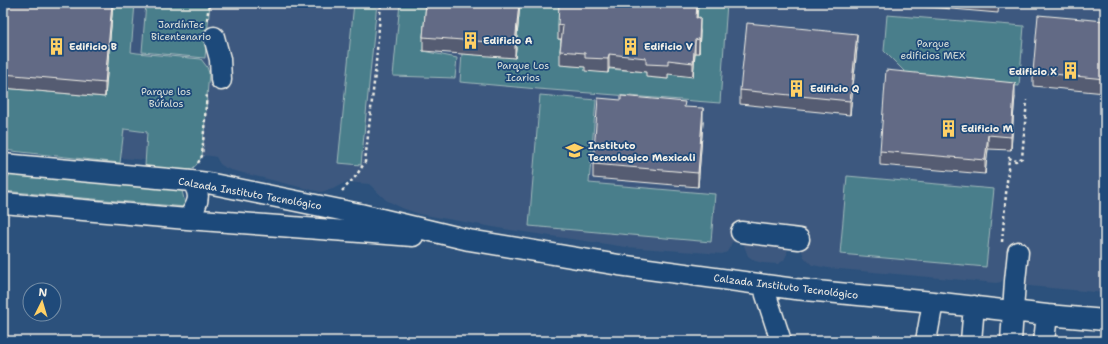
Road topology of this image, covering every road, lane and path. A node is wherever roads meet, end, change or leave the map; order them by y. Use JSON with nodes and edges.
{"nodes":[{"id":1,"x":381,"y":3,"type":"edge"},
{"id":2,"x":214,"y":37,"type":"dead end"},
{"id":3,"x":214,"y":84,"type":"joint"},
{"id":4,"x":1027,"y":100,"type":"dead end"},
{"id":5,"x":3,"y":164,"type":"edge"},
{"id":6,"x":192,"y":174,"type":"junction"},
{"id":7,"x":337,"y":194,"type":"dead end"},
{"id":8,"x":3,"y":203,"type":"edge"},
{"id":9,"x":188,"y":219,"type":"junction"},
{"id":10,"x":741,"y":232,"type":"dead end"},
{"id":11,"x":469,"y":240,"type":"junction"},
{"id":12,"x":799,"y":240,"type":"dead end"},
{"id":13,"x":1010,"y":249,"type":"joint"},
{"id":14,"x":764,"y":285,"type":"junction"},
{"id":15,"x":933,"y":302,"type":"junction"},
{"id":16,"x":974,"y":306,"type":"junction"},
{"id":17,"x":1013,"y":311,"type":"junction"},
{"id":18,"x":1047,"y":315,"type":"junction"},
{"id":19,"x":1105,"y":320,"type":"edge"},
{"id":20,"x":783,"y":341,"type":"edge"},
{"id":21,"x":926,"y":341,"type":"edge"},
{"id":22,"x":971,"y":341,"type":"edge"},
{"id":23,"x":1011,"y":341,"type":"edge"},
{"id":24,"x":1044,"y":341,"type":"edge"}],
"edges":[{"from":1,"to":7,"type":"path"},
{"from":2,"to":3,"type":"street"},
{"from":3,"to":6,"type":"path"},
{"from":4,"to":13,"type":"path"},
{"from":5,"to":6,"type":"street","name":"Calzada Instituto Tecnológico"},
{"from":6,"to":9,"type":"street"},
{"from":6,"to":11,"type":"street","name":"Calzada Instituto Tecnológico"},
{"from":8,"to":9,"type":"street","name":"Calzada Instituto Tecnológico"},
{"from":9,"to":11,"type":"street","name":"Calzada Instituto Tecnológico"},
{"from":10,"to":12,"type":"street"},
{"from":11,"to":14,"type":"street","name":"Calzada Instituto Tecnológico"},
{"from":13,"to":17,"type":"street"},
{"from":14,"to":15,"type":"street","name":"Calzada Instituto Tecnológico"},
{"from":14,"to":20,"type":"street"},
{"from":15,"to":16,"type":"street","name":"Calzada Instituto Tecnológico"},
{"from":15,"to":21,"type":"street"},
{"from":16,"to":17,"type":"street","name":"Calzada Instituto Tecnológico"},
{"from":16,"to":22,"type":"street"},
{"from":17,"to":18,"type":"street","name":"Calzada Instituto Tecnológico"},
{"from":17,"to":23,"type":"street"},
{"from":18,"to":19,"type":"street","name":"Calzada Instituto Tecnológico"},
{"from":18,"to":24,"type":"street"}]}
